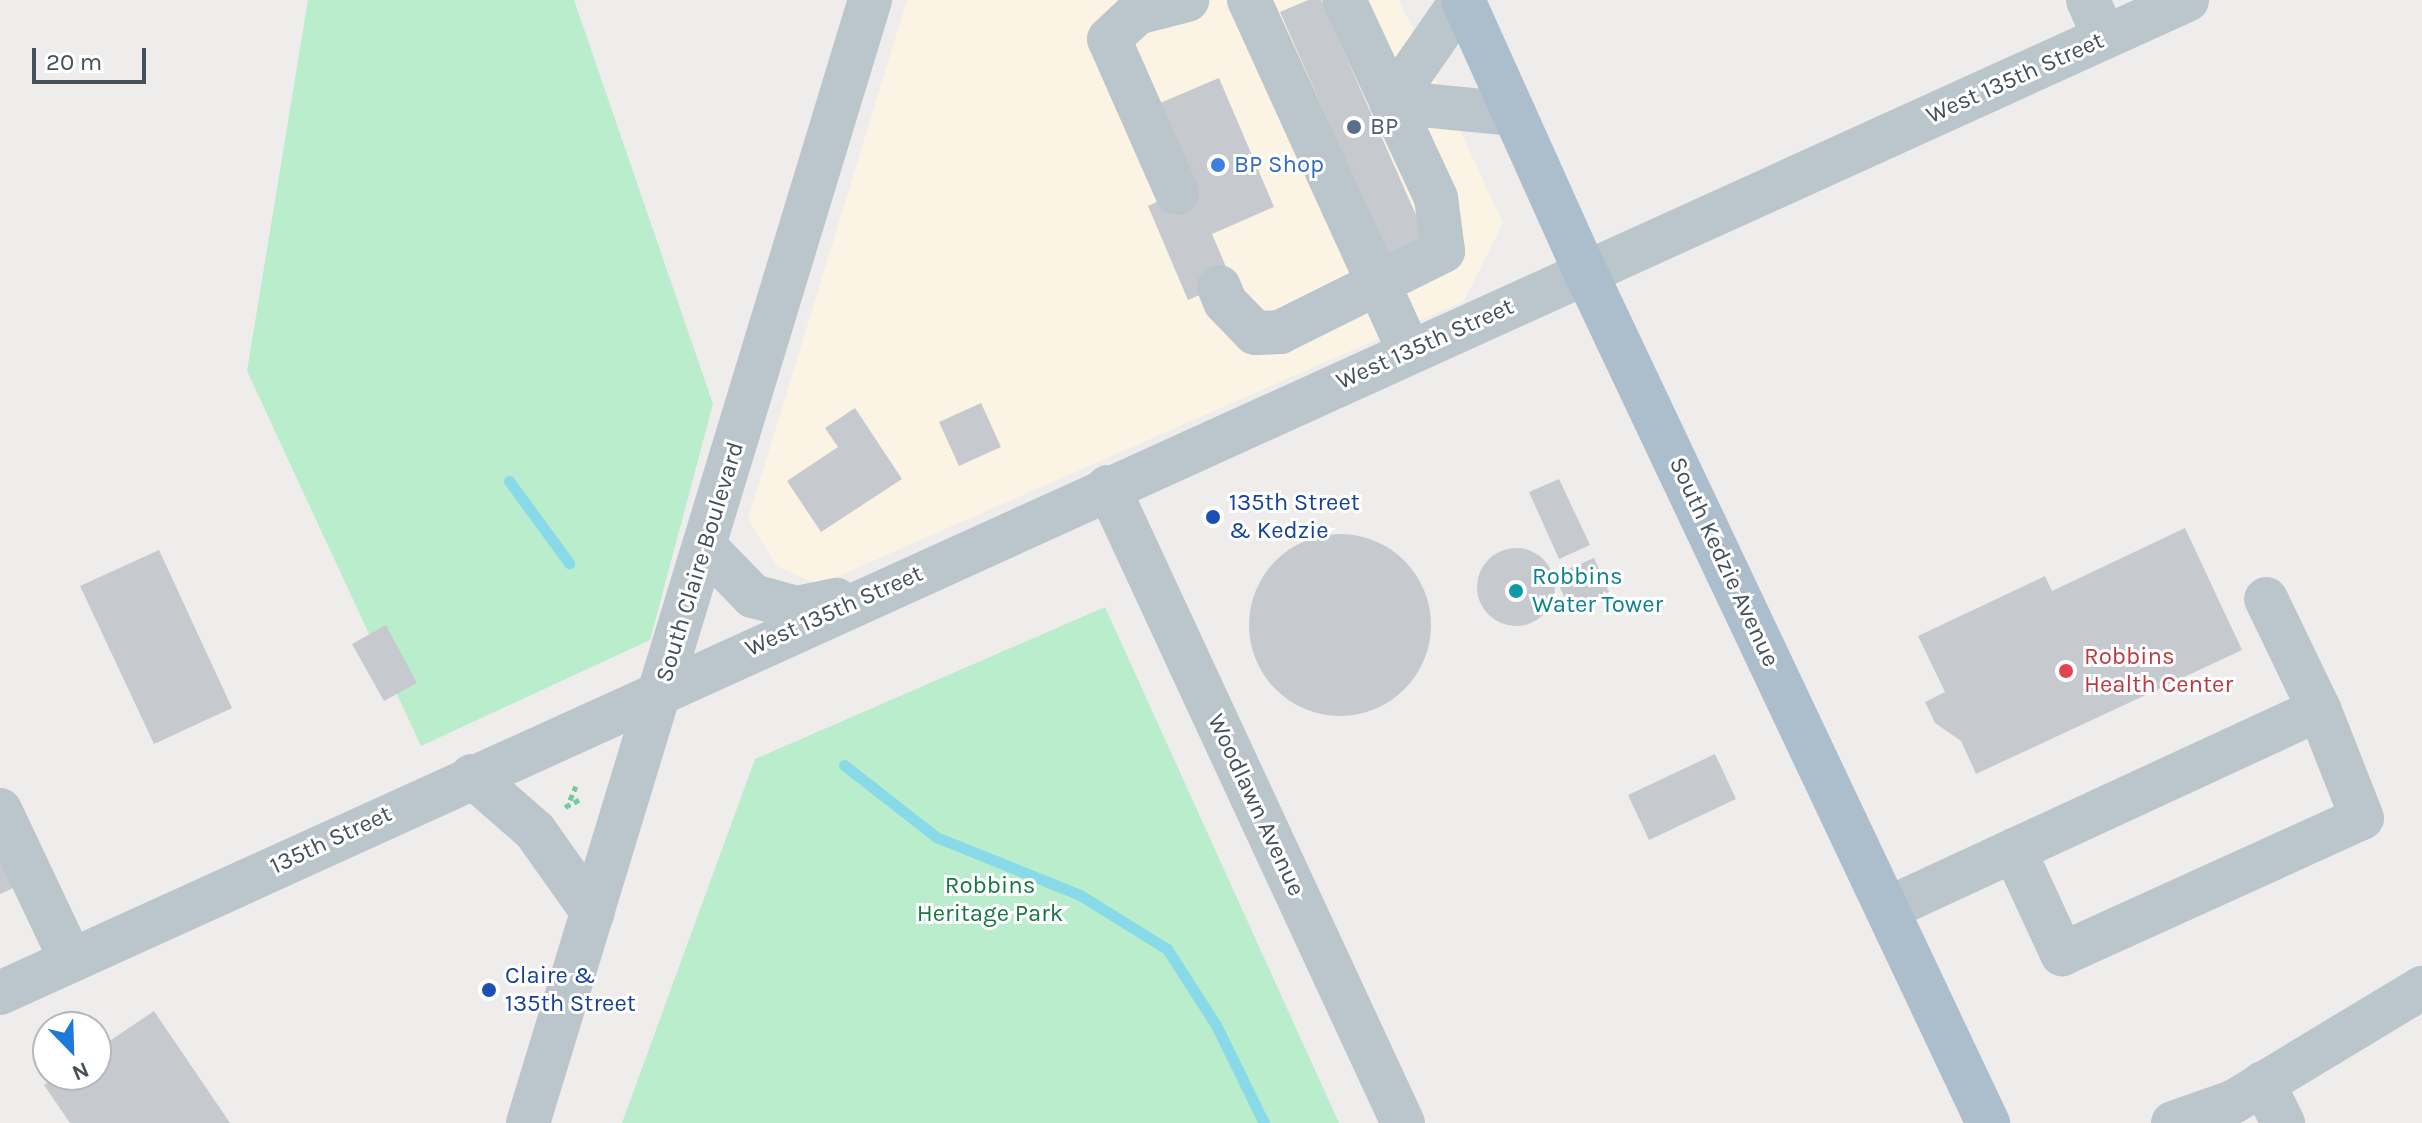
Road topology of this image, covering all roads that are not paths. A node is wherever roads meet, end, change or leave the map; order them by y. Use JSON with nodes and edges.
{"nodes":[{"id":1,"x":870,"y":0,"type":"edge"},
{"id":2,"x":1187,"y":0,"type":"edge"},
{"id":3,"x":1249,"y":0,"type":"edge"},
{"id":4,"x":1344,"y":0,"type":"edge"},
{"id":5,"x":1463,"y":0,"type":"edge"},
{"id":6,"x":2187,"y":0,"type":"edge"},
{"id":7,"x":2096,"y":19,"type":"edge"},
{"id":8,"x":1391,"y":102,"type":"junction"},
{"id":9,"x":1514,"y":114,"type":"junction"},
{"id":10,"x":1177,"y":193,"type":"dead end"},
{"id":11,"x":1585,"y":271,"type":"junction"},
{"id":12,"x":1379,"y":285,"type":"junction"},
{"id":13,"x":1219,"y":287,"type":"dead end"},
{"id":14,"x":1409,"y":351,"type":"junction"},
{"id":15,"x":1108,"y":487,"type":"junction"},
{"id":16,"x":705,"y":547,"type":"junction"},
{"id":17,"x":870,"y":594,"type":"junction"},
{"id":18,"x":2266,"y":599,"type":"dead end"},
{"id":19,"x":662,"y":688,"type":"junction"},
{"id":20,"x":2319,"y":709,"type":"junction"},
{"id":21,"x":472,"y":776,"type":"junction"},
{"id":22,"x":0,"y":810,"type":"edge"},
{"id":23,"x":2014,"y":850,"type":"junction"},
{"id":24,"x":1887,"y":909,"type":"junction"},
{"id":25,"x":593,"y":913,"type":"junction"},
{"id":26,"x":71,"y":960,"type":"junction"},
{"id":27,"x":2422,"y":988,"type":"edge"},
{"id":28,"x":0,"y":993,"type":"edge"},
{"id":29,"x":2263,"y":1083,"type":"junction"},
{"id":30,"x":528,"y":1123,"type":"edge"},
{"id":31,"x":1403,"y":1123,"type":"edge"},
{"id":32,"x":1988,"y":1123,"type":"edge"},
{"id":33,"x":2173,"y":1123,"type":"edge"},
{"id":34,"x":2283,"y":1123,"type":"edge"}],
"edges":[{"from":1,"to":16,"type":"street","name":"South Claire Boulevard"},
{"from":2,"to":10,"type":"street"},
{"from":3,"to":12,"type":"street"},
{"from":4,"to":8,"type":"street"},
{"from":5,"to":8,"type":"street"},
{"from":5,"to":9,"type":"main road","name":"South Kedzie Avenue"},
{"from":6,"to":7,"type":"street","name":"West 135th Street"},
{"from":7,"to":11,"type":"street","name":"West 135th Street"},
{"from":8,"to":9,"type":"street"},
{"from":8,"to":12,"type":"street"},
{"from":9,"to":11,"type":"main road","name":"South Kedzie Avenue"},
{"from":11,"to":14,"type":"street","name":"West 135th Street"},
{"from":11,"to":24,"type":"main road","name":"South Kedzie Avenue"},
{"from":12,"to":13,"type":"street"},
{"from":12,"to":14,"type":"street"},
{"from":14,"to":15,"type":"street","name":"West 135th Street"},
{"from":15,"to":17,"type":"street","name":"West 135th Street"},
{"from":15,"to":31,"type":"street","name":"Woodlawn Avenue"},
{"from":16,"to":17,"type":"street"},
{"from":16,"to":19,"type":"street","name":"South Claire Boulevard"},
{"from":17,"to":19,"type":"street","name":"West 135th Street"},
{"from":18,"to":20,"type":"street"},
{"from":19,"to":21,"type":"street","name":"135th Street"},
{"from":19,"to":25,"type":"street","name":"South Claire Boulevard"},
{"from":20,"to":23,"type":"street"},
{"from":20,"to":23,"type":"street"},
{"from":21,"to":25,"type":"street"},
{"from":21,"to":26,"type":"street","name":"135th Street"},
{"from":22,"to":26,"type":"street"},
{"from":23,"to":24,"type":"street"},
{"from":24,"to":32,"type":"main road","name":"South Kedzie Avenue"},
{"from":25,"to":30,"type":"street","name":"South Claire Boulevard"},
{"from":26,"to":28,"type":"street","name":"135th Street"},
{"from":27,"to":29,"type":"street"},
{"from":29,"to":33,"type":"street"},
{"from":29,"to":34,"type":"street"}]}
